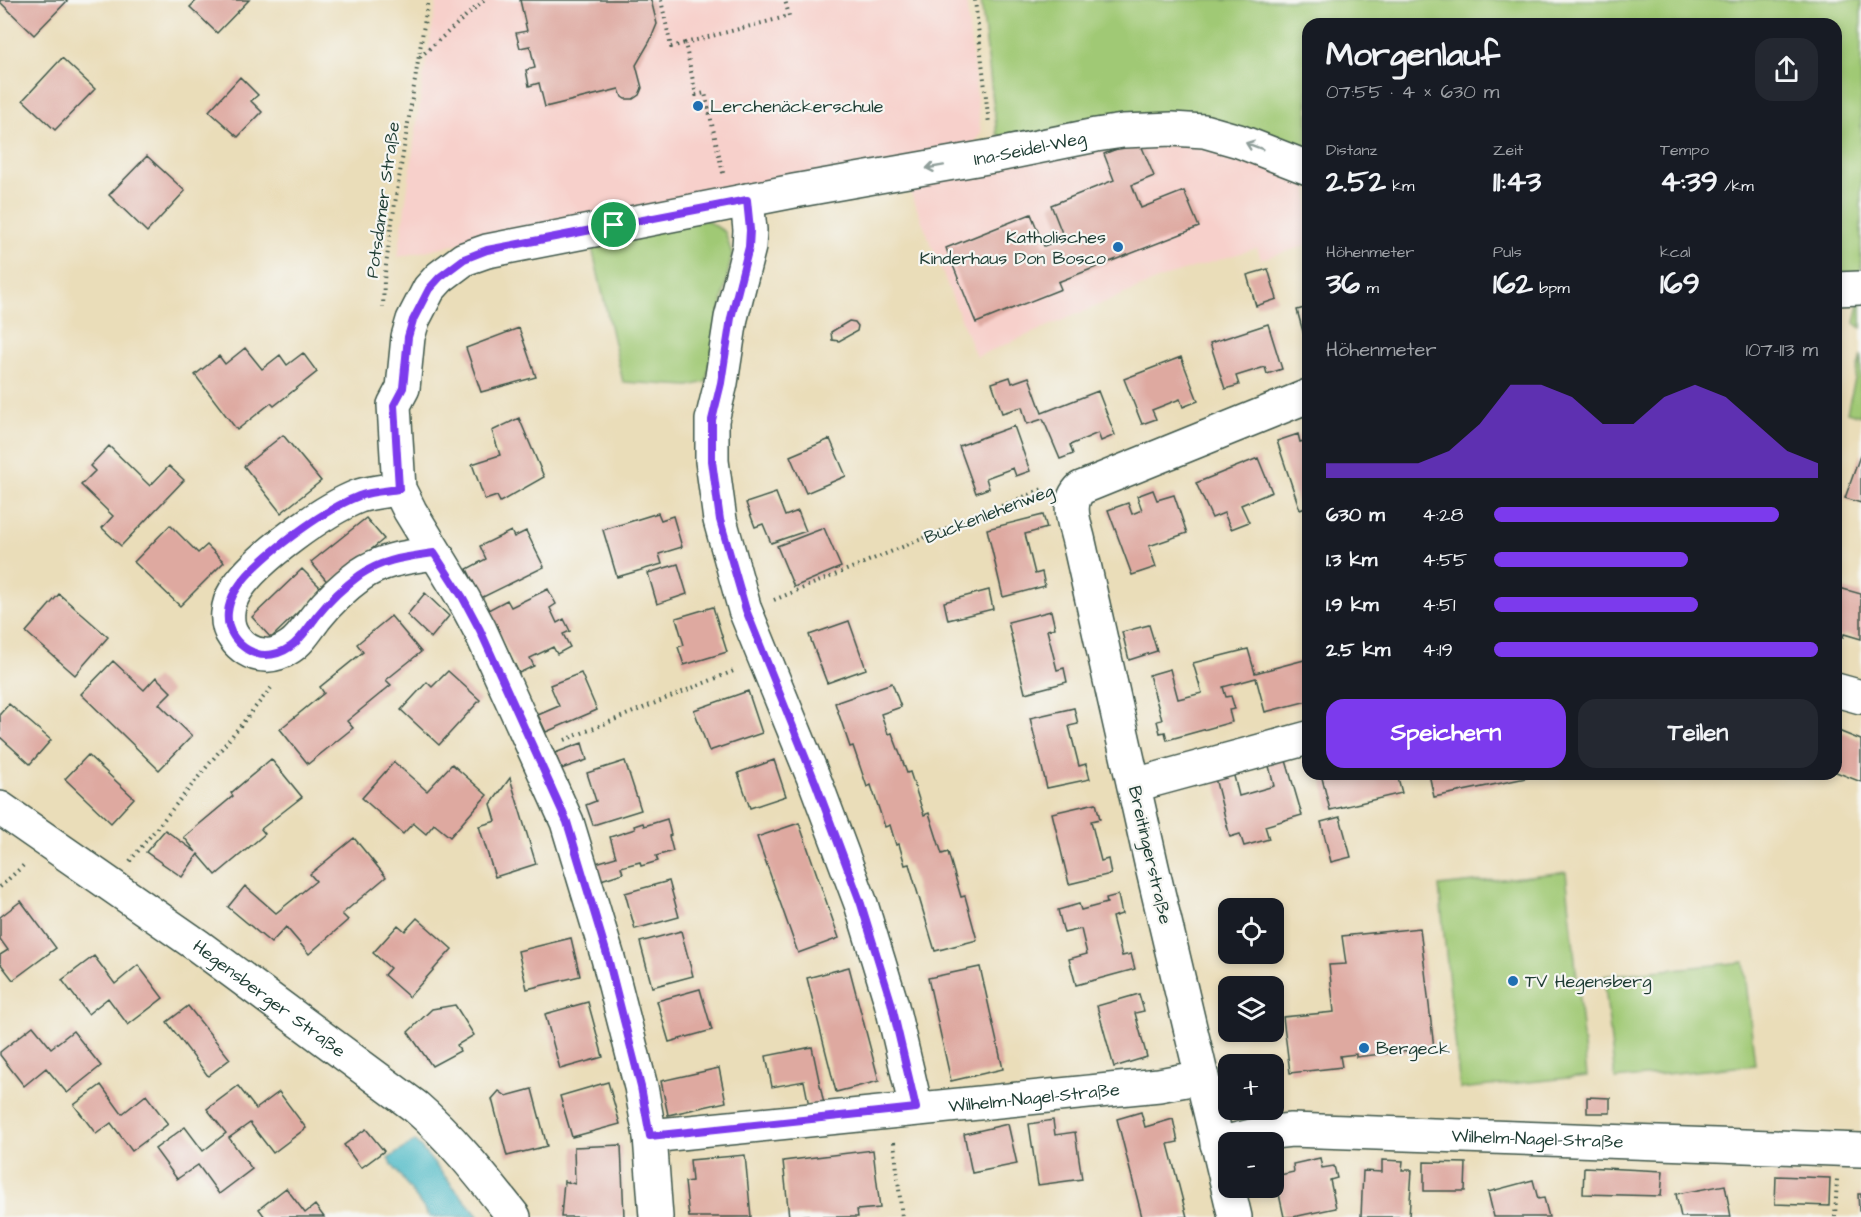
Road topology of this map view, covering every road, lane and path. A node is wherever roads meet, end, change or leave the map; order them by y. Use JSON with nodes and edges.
{"nodes":[{"id":1,"x":428,"y":0,"type":"edge"},
{"id":2,"x":484,"y":0,"type":"edge"},
{"id":3,"x":661,"y":0,"type":"edge"},
{"id":4,"x":785,"y":0,"type":"edge"},
{"id":5,"x":975,"y":0,"type":"edge"},
{"id":6,"x":685,"y":43,"type":"junction"},
{"id":7,"x":419,"y":58,"type":"junction"},
{"id":8,"x":993,"y":156,"type":"junction"},
{"id":9,"x":1302,"y":166,"type":"edge"},
{"id":10,"x":738,"y":202,"type":"junction"},
{"id":11,"x":383,"y":313,"type":"dead end"},
{"id":12,"x":1302,"y":398,"type":"edge"},
{"id":13,"x":399,"y":489,"type":"junction"},
{"id":14,"x":1076,"y":493,"type":"junction"},
{"id":15,"x":434,"y":553,"type":"junction"},
{"id":16,"x":768,"y":602,"type":"dead end"},
{"id":17,"x":764,"y":658,"type":"junction"},
{"id":18,"x":1842,"y":692,"type":"edge"},
{"id":19,"x":1861,"y":698,"type":"edge"},
{"id":20,"x":254,"y":708,"type":"dead end"},
{"id":21,"x":591,"y":728,"type":"dead end"},
{"id":22,"x":1302,"y":740,"type":"edge"},
{"id":23,"x":1135,"y":785,"type":"junction"},
{"id":24,"x":0,"y":808,"type":"edge"},
{"id":25,"x":111,"y":885,"type":"junction"},
{"id":26,"x":1202,"y":1077,"type":"junction"},
{"id":27,"x":903,"y":1110,"type":"junction"},
{"id":28,"x":1269,"y":1132,"type":"edge"},
{"id":29,"x":650,"y":1136,"type":"junction"},
{"id":30,"x":1218,"y":1144,"type":"edge"},
{"id":31,"x":1861,"y":1150,"type":"edge"},
{"id":32,"x":1231,"y":1198,"type":"edge"},
{"id":33,"x":514,"y":1217,"type":"edge"},
{"id":34,"x":656,"y":1217,"type":"edge"},
{"id":35,"x":902,"y":1217,"type":"edge"},
{"id":36,"x":1235,"y":1217,"type":"edge"}],
"edges":[{"from":1,"to":7,"type":"path","name":"Potsdamer Straße"},
{"from":2,"to":7,"type":"path"},
{"from":3,"to":6,"type":"path"},
{"from":4,"to":6,"type":"path"},
{"from":5,"to":8,"type":"path"},
{"from":6,"to":10,"type":"path"},
{"from":7,"to":11,"type":"path","name":"Potsdamer Straße"},
{"from":9,"to":8,"type":"street","name":"Ina-Seidel-Weg","one_way":true},
{"from":8,"to":10,"type":"street","name":"Ina-Seidel-Weg","one_way":true},
{"from":10,"to":13,"type":"street","name":"Ina-Seidel-Weg"},
{"from":10,"to":17,"type":"street"},
{"from":12,"to":14,"type":"street","name":"Buckenlehenweg"},
{"from":13,"to":15,"type":"street"},
{"from":13,"to":15,"type":"street"},
{"from":14,"to":16,"type":"path","name":"Buckenlehenweg"},
{"from":14,"to":23,"type":"street","name":"Breitingerstraße"},
{"from":15,"to":29,"type":"street"},
{"from":17,"to":21,"type":"path"},
{"from":17,"to":27,"type":"street"},
{"from":18,"to":19,"type":"street"},
{"from":20,"to":25,"type":"path"},
{"from":22,"to":23,"type":"street"},
{"from":23,"to":26,"type":"street","name":"Breitingerstraße"},
{"from":24,"to":25,"type":"street","name":"Hegensberger Straße"},
{"from":25,"to":33,"type":"street","name":"Hegensberger Straße"},
{"from":26,"to":27,"type":"street","name":"Wilhelm-Nagel-Straße"},
{"from":26,"to":30,"type":"street","name":"Breitingerstraße"},
{"from":27,"to":29,"type":"street","name":"Wilhelm-Nagel-Straße"},
{"from":27,"to":35,"type":"path"},
{"from":28,"to":31,"type":"street","name":"Wilhelm-Nagel-Straße"},
{"from":29,"to":34,"type":"street"},
{"from":32,"to":36,"type":"street","name":"Breitingerstraße"}]}
